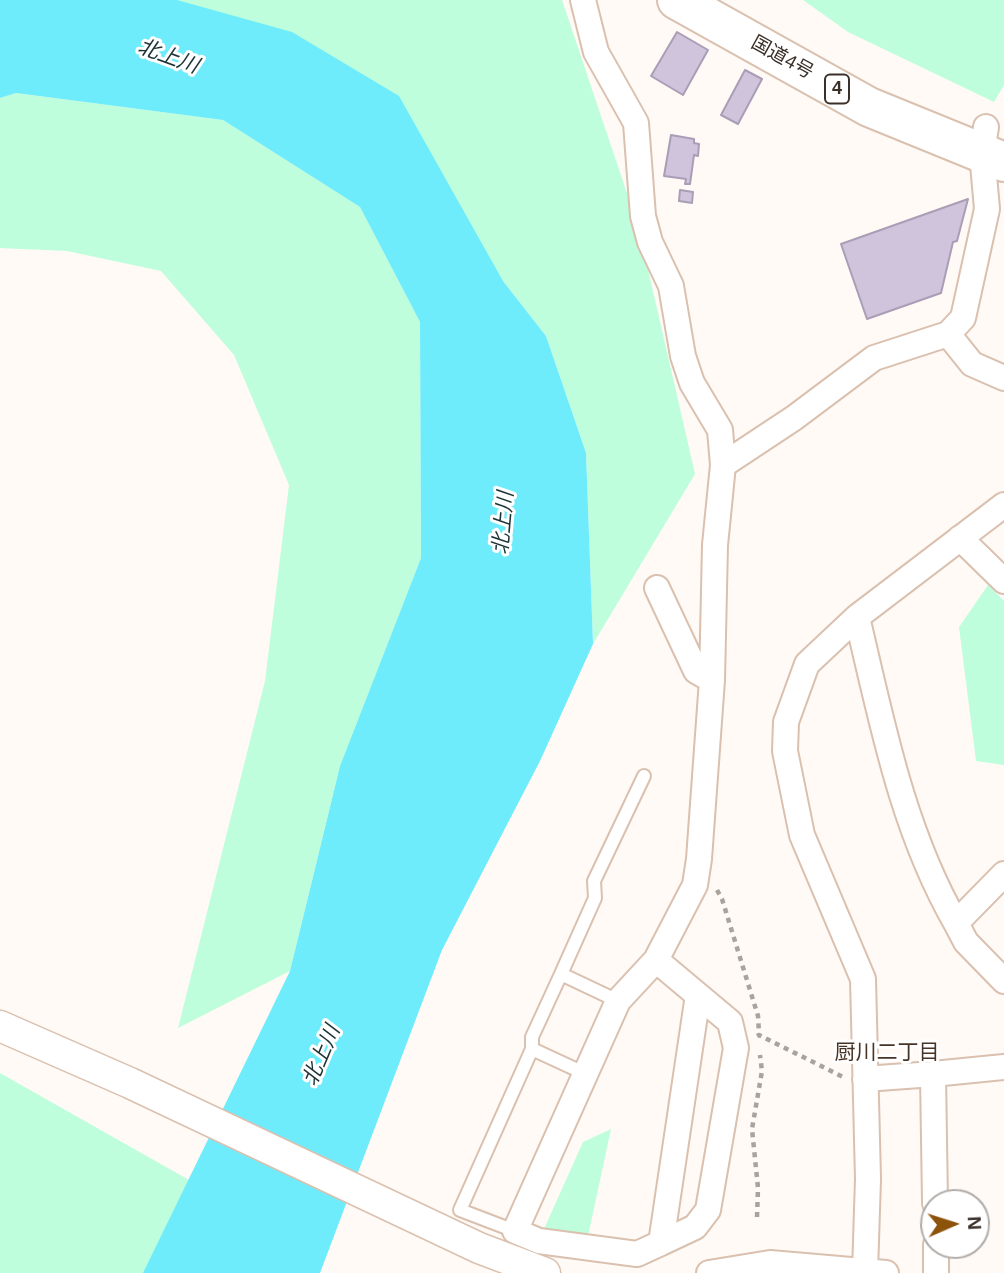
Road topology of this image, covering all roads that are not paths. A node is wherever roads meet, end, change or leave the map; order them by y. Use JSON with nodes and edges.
{"nodes":[{"id":1,"x":583,"y":0,"type":"edge"},
{"id":2,"x":677,"y":0,"type":"edge"},
{"id":3,"x":728,"y":0,"type":"edge"},
{"id":4,"x":994,"y":144,"type":"edge"},
{"id":5,"x":996,"y":217,"type":"edge"},
{"id":6,"x":948,"y":334,"type":"junction"},
{"id":7,"x":1004,"y":378,"type":"edge"},
{"id":8,"x":723,"y":465,"type":"junction"},
{"id":9,"x":1004,"y":505,"type":"edge"},
{"id":10,"x":960,"y":538,"type":"junction"},
{"id":11,"x":1004,"y":581,"type":"edge"},
{"id":12,"x":657,"y":588,"type":"dead end"},
{"id":13,"x":857,"y":617,"type":"junction"},
{"id":14,"x":712,"y":680,"type":"junction"},
{"id":15,"x":644,"y":776,"type":"dead end"},
{"id":16,"x":1004,"y":874,"type":"edge"},
{"id":17,"x":956,"y":923,"type":"junction"},
{"id":18,"x":656,"y":960,"type":"junction"},
{"id":19,"x":561,"y":974,"type":"junction"},
{"id":20,"x":1004,"y":981,"type":"edge"},
{"id":21,"x":698,"y":995,"type":"junction"},
{"id":22,"x":618,"y":1001,"type":"junction"},
{"id":23,"x":0,"y":1026,"type":"edge"},
{"id":24,"x":532,"y":1049,"type":"junction"},
{"id":25,"x":1004,"y":1067,"type":"edge"},
{"id":26,"x":586,"y":1074,"type":"junction"},
{"id":27,"x":933,"y":1074,"type":"junction"},
{"id":28,"x":865,"y":1084,"type":"junction"},
{"id":29,"x":935,"y":1189,"type":"edge"},
{"id":30,"x":515,"y":1231,"type":"junction"},
{"id":31,"x":661,"y":1243,"type":"junction"},
{"id":32,"x":876,"y":1272,"type":"edge"},
{"id":33,"x":545,"y":1273,"type":"edge"},
{"id":34,"x":709,"y":1273,"type":"edge"}],
"edges":[{"from":1,"to":8,"type":"street"},
{"from":2,"to":4,"type":"highway","name":"国道4号","number":"4"},
{"from":3,"to":4,"type":"highway","name":"国道4号","number":"4"},
{"from":4,"to":5,"type":"street"},
{"from":5,"to":6,"type":"street"},
{"from":6,"to":7,"type":"street"},
{"from":6,"to":8,"type":"street"},
{"from":8,"to":14,"type":"street"},
{"from":9,"to":10,"type":"street"},
{"from":10,"to":11,"type":"street"},
{"from":10,"to":13,"type":"street"},
{"from":12,"to":14,"type":"street"},
{"from":13,"to":17,"type":"street"},
{"from":13,"to":28,"type":"street"},
{"from":14,"to":18,"type":"street"},
{"from":15,"to":19,"type":"lane"},
{"from":16,"to":17,"type":"street"},
{"from":17,"to":20,"type":"street"},
{"from":18,"to":21,"type":"street"},
{"from":18,"to":22,"type":"street"},
{"from":19,"to":22,"type":"lane"},
{"from":19,"to":24,"type":"lane"},
{"from":21,"to":31,"type":"street"},
{"from":21,"to":31,"type":"street"},
{"from":22,"to":26,"type":"street"},
{"from":23,"to":33,"type":"street"},
{"from":24,"to":26,"type":"lane"},
{"from":24,"to":30,"type":"lane"},
{"from":25,"to":27,"type":"street"},
{"from":26,"to":30,"type":"street"},
{"from":27,"to":28,"type":"street"},
{"from":27,"to":29,"type":"street"},
{"from":28,"to":32,"type":"street"},
{"from":30,"to":31,"type":"street"},
{"from":32,"to":34,"type":"street"}]}
